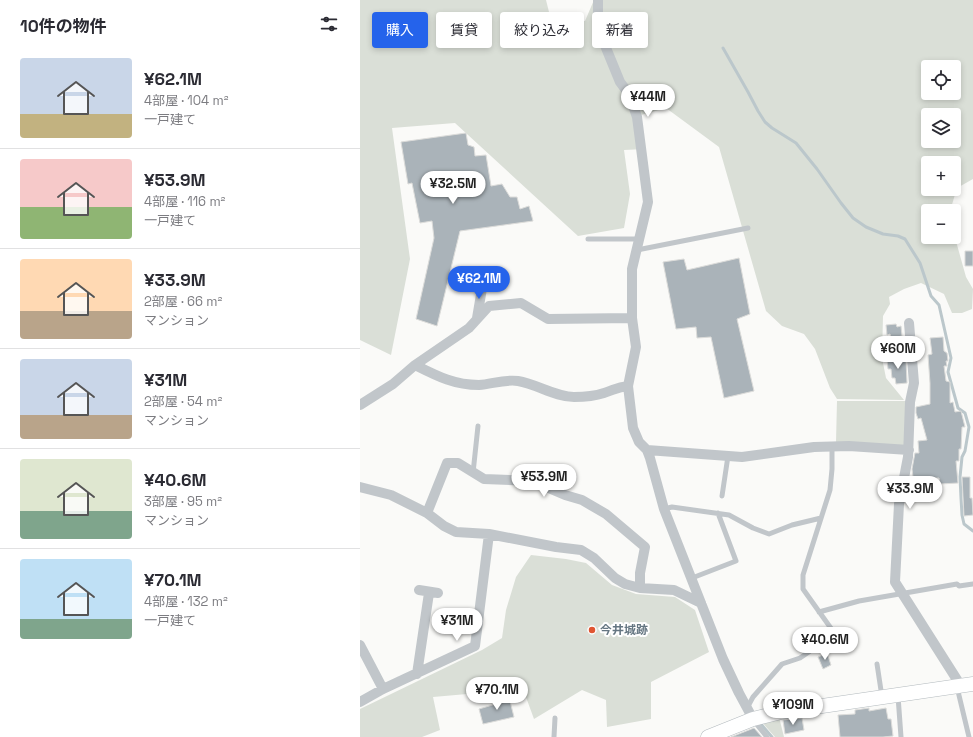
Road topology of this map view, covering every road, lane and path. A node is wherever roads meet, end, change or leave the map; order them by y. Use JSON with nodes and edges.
{"nodes":[{"id":1,"x":598,"y":0,"type":"edge"},
{"id":2,"x":748,"y":228,"type":"dead end"},
{"id":3,"x":588,"y":239,"type":"dead end"},
{"id":4,"x":640,"y":239,"type":"junction"},
{"id":5,"x":637,"y":250,"type":"junction"},
{"id":6,"x":485,"y":271,"type":"dead end"},
{"id":7,"x":477,"y":318,"type":"junction"},
{"id":8,"x":632,"y":318,"type":"junction"},
{"id":9,"x":909,"y":323,"type":"dead end"},
{"id":10,"x":415,"y":365,"type":"junction"},
{"id":11,"x":628,"y":386,"type":"junction"},
{"id":12,"x":360,"y":406,"type":"edge"},
{"id":13,"x":478,"y":426,"type":"dead end"},
{"id":14,"x":832,"y":446,"type":"junction"},
{"id":15,"x":647,"y":450,"type":"junction"},
{"id":16,"x":909,"y":450,"type":"junction"},
{"id":17,"x":728,"y":456,"type":"junction"},
{"id":18,"x":472,"y":473,"type":"junction"},
{"id":19,"x":360,"y":487,"type":"edge"},
{"id":20,"x":722,"y":496,"type":"dead end"},
{"id":21,"x":664,"y":509,"type":"junction"},
{"id":22,"x":427,"y":513,"type":"junction"},
{"id":23,"x":718,"y":513,"type":"junction"},
{"id":24,"x":820,"y":518,"type":"junction"},
{"id":25,"x":489,"y":534,"type":"junction"},
{"id":26,"x":692,"y":578,"type":"junction"},
{"id":27,"x":973,"y":584,"type":"edge"},
{"id":28,"x":640,"y":588,"type":"junction"},
{"id":29,"x":428,"y":592,"type":"dead end"},
{"id":30,"x":902,"y":594,"type":"junction"},
{"id":31,"x":701,"y":603,"type":"junction"},
{"id":32,"x":819,"y":612,"type":"junction"},
{"id":33,"x":360,"y":646,"type":"edge"},
{"id":34,"x":877,"y":664,"type":"dead end"},
{"id":35,"x":417,"y":674,"type":"junction"},
{"id":36,"x":964,"y":686,"type":"edge"},
{"id":37,"x":383,"y":689,"type":"junction"},
{"id":38,"x":898,"y":695,"type":"junction"},
{"id":39,"x":882,"y":697,"type":"junction"},
{"id":40,"x":360,"y":702,"type":"edge"},
{"id":41,"x":750,"y":713,"type":"junction"},
{"id":42,"x":555,"y":718,"type":"dead end"},
{"id":43,"x":554,"y":737,"type":"edge"},
{"id":44,"x":708,"y":737,"type":"edge"},
{"id":45,"x":767,"y":737,"type":"edge"},
{"id":46,"x":901,"y":737,"type":"edge"},
{"id":47,"x":969,"y":737,"type":"edge"}],
"edges":[{"from":1,"to":4,"type":"street"},
{"from":2,"to":5,"type":"lane"},
{"from":3,"to":4,"type":"lane"},
{"from":4,"to":5,"type":"street"},
{"from":5,"to":8,"type":"street"},
{"from":6,"to":7,"type":"street"},
{"from":7,"to":8,"type":"street"},
{"from":7,"to":10,"type":"street"},
{"from":8,"to":11,"type":"street"},
{"from":9,"to":16,"type":"street"},
{"from":10,"to":11,"type":"street"},
{"from":10,"to":12,"type":"street"},
{"from":11,"to":15,"type":"street"},
{"from":13,"to":18,"type":"lane"},
{"from":14,"to":16,"type":"street"},
{"from":14,"to":17,"type":"street"},
{"from":14,"to":24,"type":"lane"},
{"from":15,"to":17,"type":"street"},
{"from":15,"to":21,"type":"street"},
{"from":16,"to":30,"type":"street"},
{"from":17,"to":20,"type":"lane"},
{"from":18,"to":22,"type":"street"},
{"from":18,"to":28,"type":"street"},
{"from":19,"to":22,"type":"street"},
{"from":21,"to":23,"type":"lane"},
{"from":21,"to":26,"type":"street"},
{"from":22,"to":25,"type":"street"},
{"from":23,"to":24,"type":"lane"},
{"from":23,"to":26,"type":"lane"},
{"from":24,"to":32,"type":"lane"},
{"from":25,"to":28,"type":"street"},
{"from":25,"to":35,"type":"street"},
{"from":26,"to":31,"type":"street"},
{"from":27,"to":30,"type":"lane"},
{"from":28,"to":31,"type":"street"},
{"from":29,"to":35,"type":"street"},
{"from":30,"to":32,"type":"lane"},
{"from":30,"to":36,"type":"street"},
{"from":31,"to":41,"type":"street"},
{"from":32,"to":41,"type":"lane"},
{"from":33,"to":37,"type":"street"},
{"from":34,"to":39,"type":"lane"},
{"from":35,"to":37,"type":"street"},
{"from":36,"to":38,"type":"street"},
{"from":36,"to":47,"type":"lane"},
{"from":37,"to":40,"type":"street"},
{"from":38,"to":39,"type":"street"},
{"from":38,"to":46,"type":"lane"},
{"from":39,"to":41,"type":"street"},
{"from":41,"to":44,"type":"street"},
{"from":41,"to":45,"type":"lane"},
{"from":42,"to":43,"type":"lane"}]}
